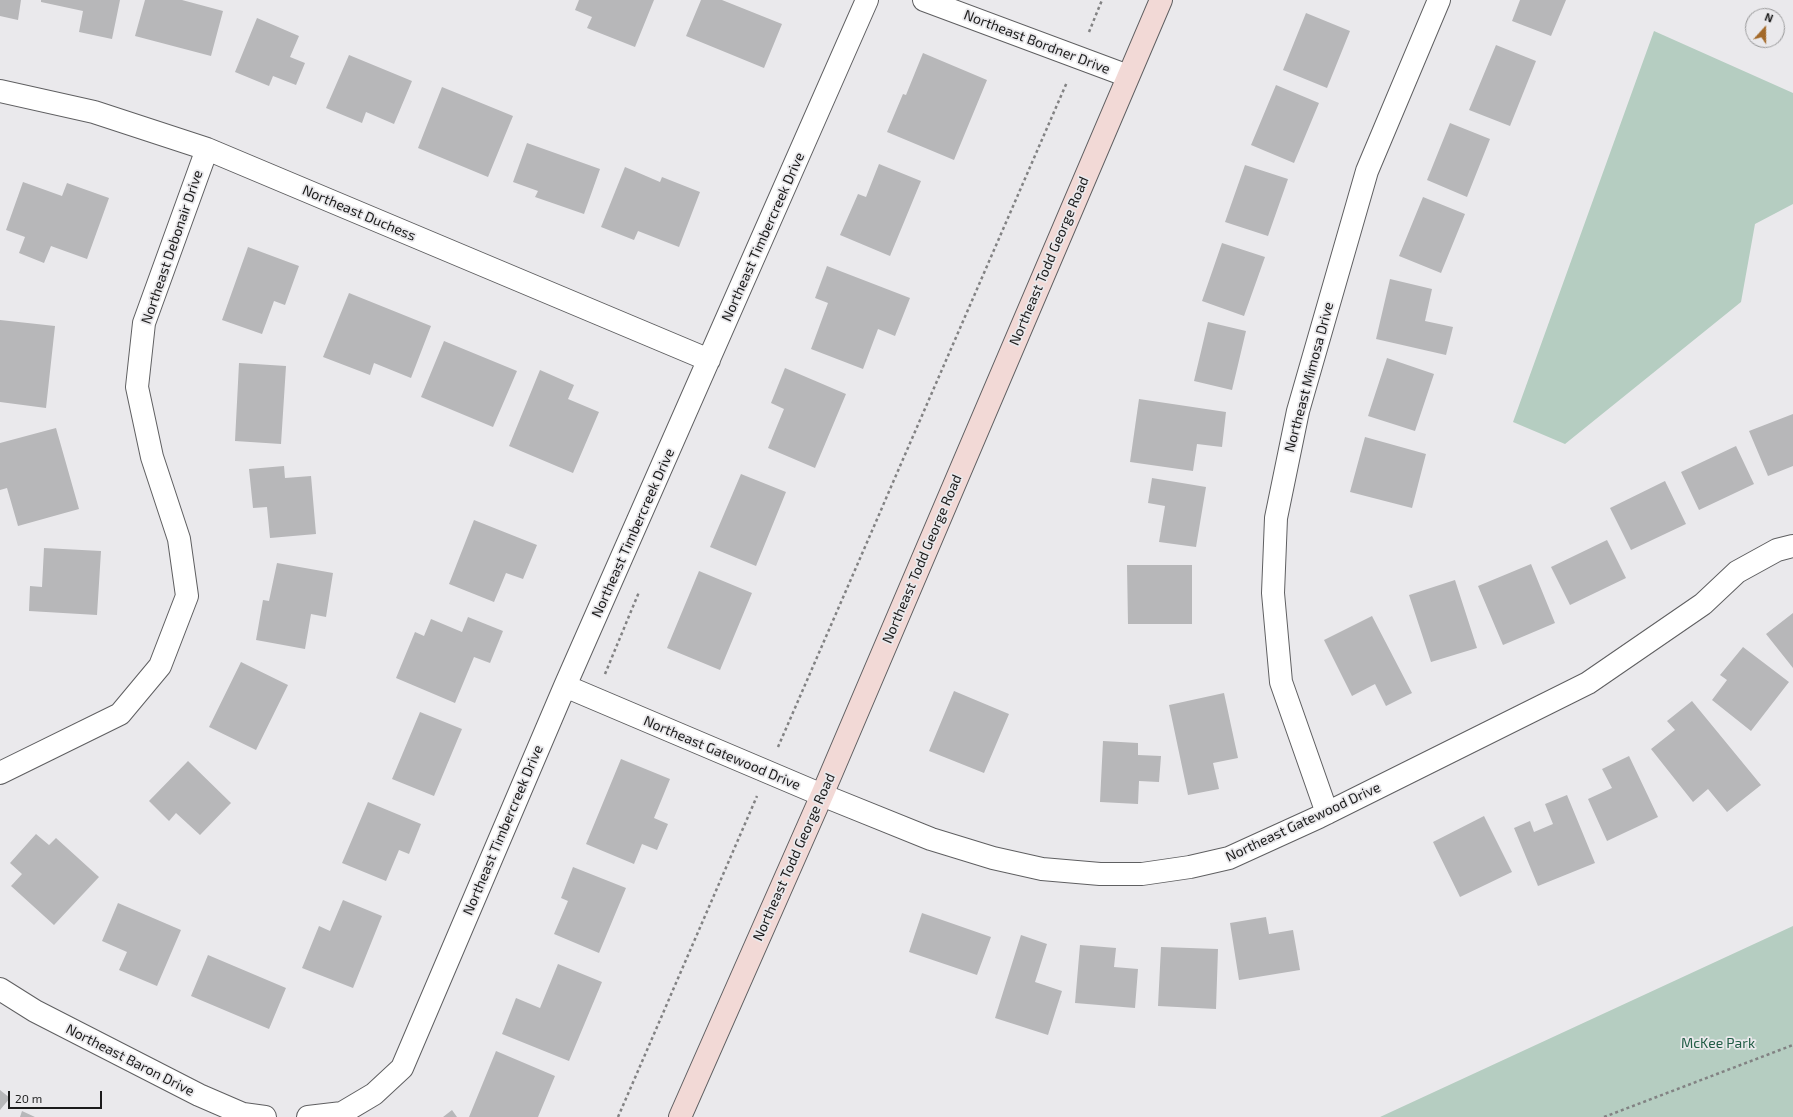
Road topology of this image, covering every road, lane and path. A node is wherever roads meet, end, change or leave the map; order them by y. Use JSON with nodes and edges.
{"nodes":[{"id":1,"x":867,"y":0,"type":"edge"},
{"id":2,"x":924,"y":0,"type":"edge"},
{"id":3,"x":1161,"y":0,"type":"edge"},
{"id":4,"x":1439,"y":0,"type":"edge"},
{"id":5,"x":1128,"y":76,"type":"junction"},
{"id":6,"x":0,"y":91,"type":"edge"},
{"id":7,"x":1064,"y":91,"type":"dead end"},
{"id":8,"x":207,"y":149,"type":"junction"},
{"id":9,"x":709,"y":360,"type":"junction"},
{"id":10,"x":1793,"y":546,"type":"edge"},
{"id":11,"x":641,"y":587,"type":"dead end"},
{"id":12,"x":565,"y":686,"type":"junction"},
{"id":13,"x":596,"y":699,"type":"junction"},
{"id":14,"x":767,"y":772,"type":"junction"},
{"id":15,"x":0,"y":773,"type":"edge"},
{"id":16,"x":822,"y":795,"type":"junction"},
{"id":17,"x":1327,"y":813,"type":"junction"},
{"id":18,"x":0,"y":989,"type":"edge"},
{"id":19,"x":1793,"y":1046,"type":"edge"},
{"id":20,"x":265,"y":1117,"type":"edge"},
{"id":21,"x":308,"y":1117,"type":"edge"},
{"id":22,"x":618,"y":1117,"type":"edge"},
{"id":23,"x":680,"y":1117,"type":"edge"},
{"id":24,"x":1604,"y":1117,"type":"edge"}],
"edges":[{"from":1,"to":9,"type":"street","name":"Northeast Timbercreek Drive"},
{"from":2,"to":5,"type":"street","name":"Northeast Bordner Drive"},
{"from":3,"to":5,"type":"main road","name":"Northeast Todd George Road"},
{"from":4,"to":17,"type":"street","name":"Northeast Mimosa Drive"},
{"from":5,"to":16,"type":"main road","name":"Northeast Todd George Road"},
{"from":6,"to":8,"type":"street","name":"Northeast Duchess"},
{"from":7,"to":14,"type":"path"},
{"from":8,"to":9,"type":"street","name":"Northeast Duchess"},
{"from":8,"to":15,"type":"street","name":"Northeast Debonair Drive"},
{"from":9,"to":12,"type":"street","name":"Northeast Timbercreek Drive"},
{"from":10,"to":17,"type":"street","name":"Northeast Gatewood Drive"},
{"from":11,"to":13,"type":"path"},
{"from":12,"to":13,"type":"street","name":"Northeast Gatewood Drive"},
{"from":12,"to":21,"type":"street","name":"Northeast Timbercreek Drive"},
{"from":13,"to":14,"type":"street","name":"Northeast Gatewood Drive"},
{"from":14,"to":16,"type":"street","name":"Northeast Gatewood Drive"},
{"from":14,"to":22,"type":"path"},
{"from":16,"to":17,"type":"street","name":"Northeast Gatewood Drive"},
{"from":16,"to":23,"type":"main road","name":"Northeast Todd George Road"},
{"from":18,"to":20,"type":"street","name":"Northeast Baron Drive"},
{"from":19,"to":24,"type":"path"}]}
